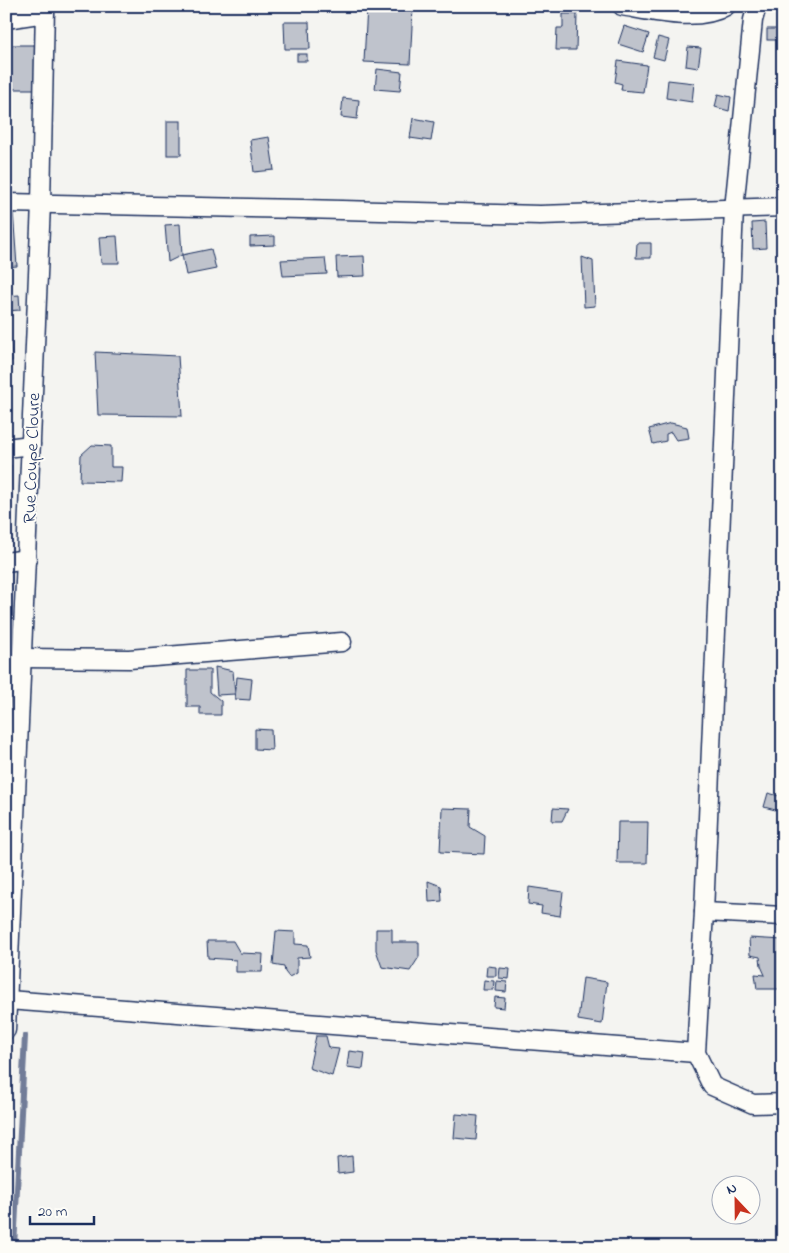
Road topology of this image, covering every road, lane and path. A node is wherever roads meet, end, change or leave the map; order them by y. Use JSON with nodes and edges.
{"nodes":[{"id":1,"x":622,"y":6,"type":"edge"},
{"id":2,"x":726,"y":6,"type":"edge"},
{"id":3,"x":757,"y":6,"type":"edge"},
{"id":4,"x":45,"y":9,"type":"edge"},
{"id":5,"x":6,"y":19,"type":"edge"},
{"id":6,"x":6,"y":204,"type":"edge"},
{"id":7,"x":41,"y":204,"type":"junction"},
{"id":8,"x":783,"y":207,"type":"edge"},
{"id":9,"x":734,"y":209,"type":"junction"},
{"id":10,"x":31,"y":445,"type":"junction"},
{"id":11,"x":6,"y":448,"type":"edge"},
{"id":12,"x":27,"y":559,"type":"junction"},
{"id":13,"x":6,"y":562,"type":"edge"},
{"id":14,"x":342,"y":642,"type":"dead end"},
{"id":15,"x":22,"y":658,"type":"junction"},
{"id":16,"x":704,"y":912,"type":"junction"},
{"id":17,"x":783,"y":916,"type":"edge"},
{"id":18,"x":8,"y":974,"type":"edge"},
{"id":19,"x":8,"y":1000,"type":"junction"},
{"id":20,"x":6,"y":1030,"type":"edge"},
{"id":21,"x":696,"y":1053,"type":"junction"},
{"id":22,"x":783,"y":1103,"type":"edge"}],
"edges":[{"from":1,"to":2,"type":"street"},
{"from":3,"to":9,"type":"street"},
{"from":4,"to":5,"type":"street"},
{"from":4,"to":7,"type":"street","name":"Rue Coupe Cloure"},
{"from":6,"to":7,"type":"street"},
{"from":7,"to":9,"type":"street"},
{"from":7,"to":10,"type":"street","name":"Rue Coupe Cloure"},
{"from":8,"to":9,"type":"street"},
{"from":9,"to":16,"type":"street"},
{"from":10,"to":11,"type":"street"},
{"from":10,"to":12,"type":"street","name":"Rue Coupe Cloure"},
{"from":12,"to":13,"type":"street"},
{"from":12,"to":15,"type":"street","name":"Rue Coupe Cloure"},
{"from":14,"to":15,"type":"street"},
{"from":15,"to":18,"type":"street","name":"Rue Coupe Cloure"},
{"from":16,"to":17,"type":"street"},
{"from":16,"to":21,"type":"street"},
{"from":18,"to":19,"type":"street","name":"Rue Coupe Cloure"},
{"from":19,"to":20,"type":"street","name":"Rue Coupe Cloure"},
{"from":19,"to":21,"type":"street"},
{"from":21,"to":22,"type":"street"}]}
